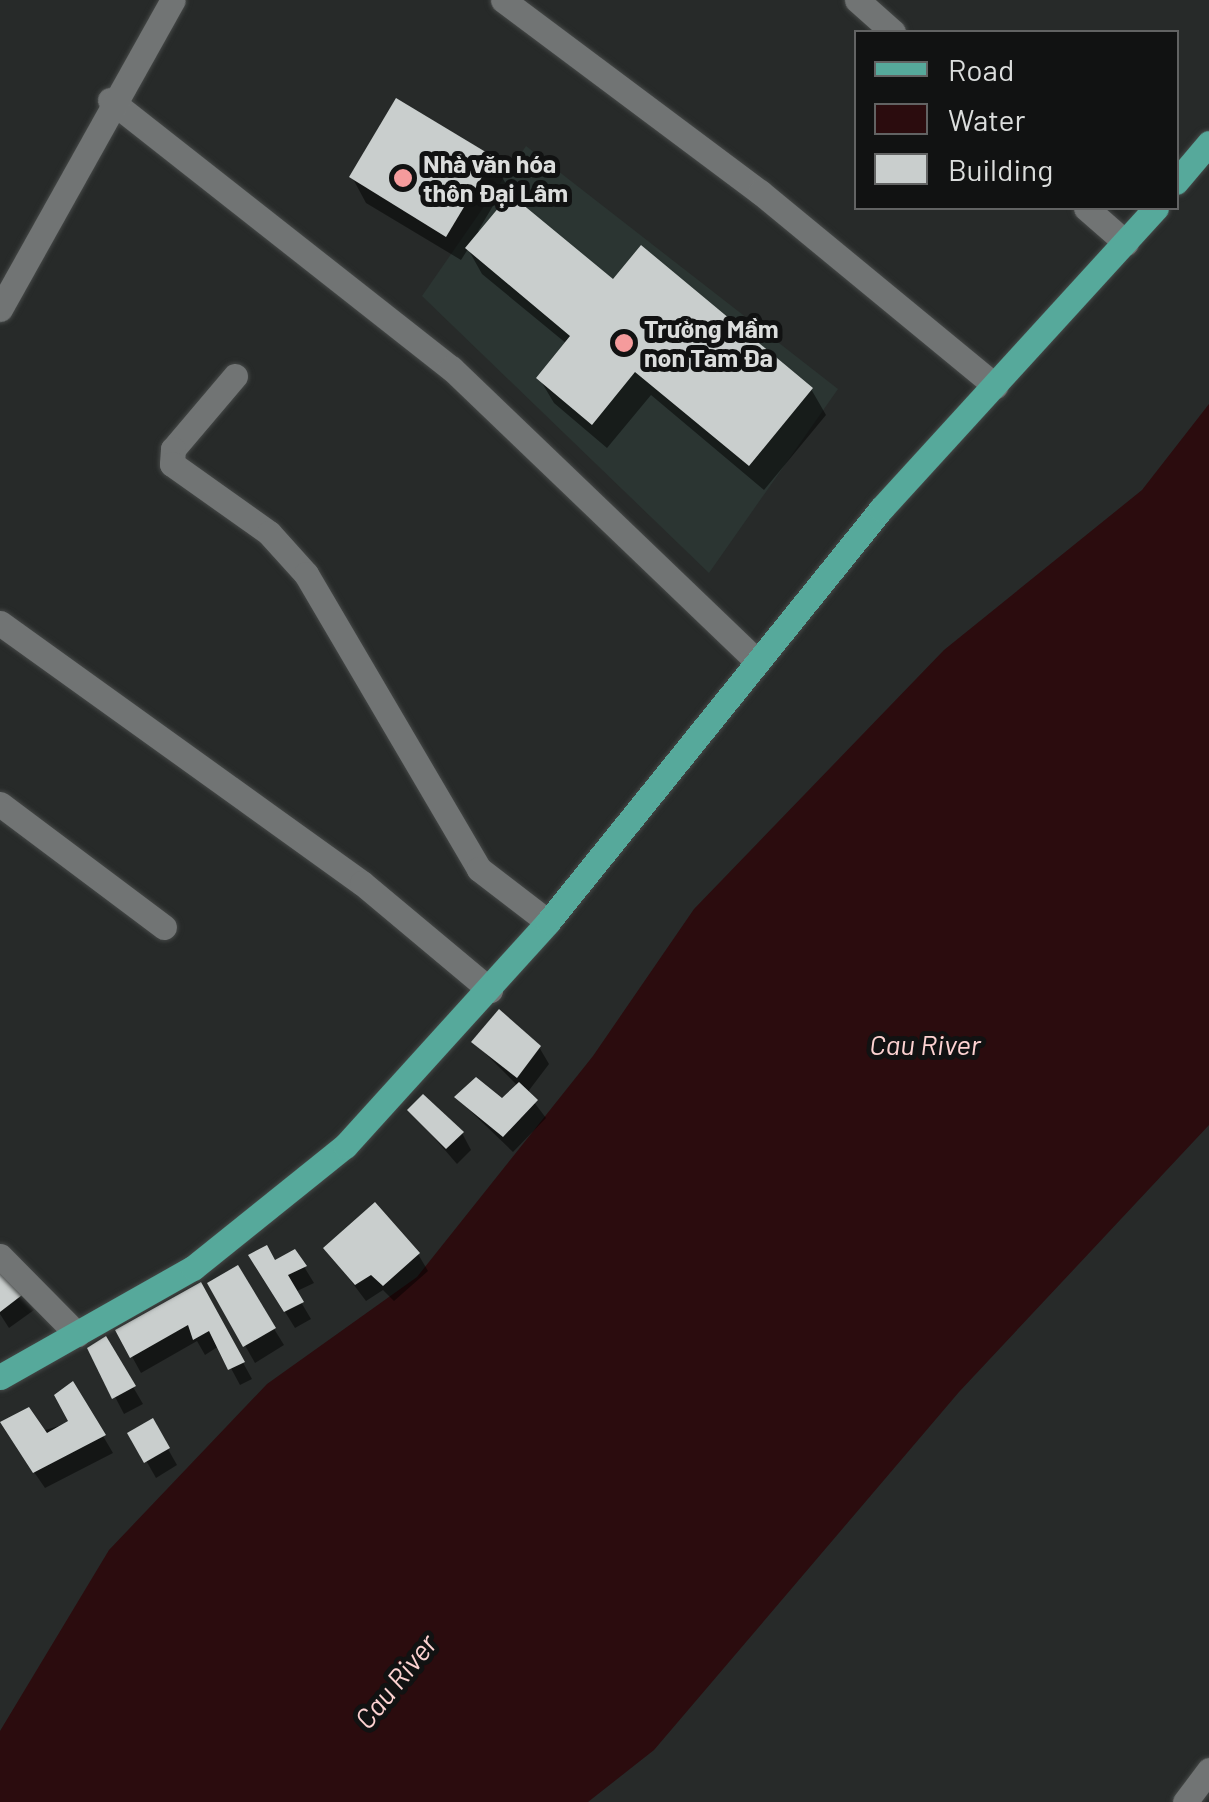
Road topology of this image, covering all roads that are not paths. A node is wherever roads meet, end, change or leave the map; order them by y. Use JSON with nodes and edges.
{"nodes":[{"id":1,"x":173,"y":0,"type":"edge"},
{"id":2,"x":503,"y":0,"type":"edge"},
{"id":3,"x":857,"y":0,"type":"edge"},
{"id":4,"x":891,"y":30,"type":"edge"},
{"id":5,"x":110,"y":100,"type":"junction"},
{"id":6,"x":1209,"y":144,"type":"edge"},
{"id":7,"x":1179,"y":179,"type":"edge"},
{"id":8,"x":1088,"y":210,"type":"edge"},
{"id":9,"x":1154,"y":210,"type":"edge"},
{"id":10,"x":1126,"y":243,"type":"junction"},
{"id":11,"x":0,"y":309,"type":"edge"},
{"id":12,"x":235,"y":376,"type":"dead end"},
{"id":13,"x":995,"y":386,"type":"junction"},
{"id":14,"x":0,"y":622,"type":"edge"},
{"id":15,"x":754,"y":659,"type":"junction"},
{"id":16,"x":0,"y":804,"type":"edge"},
{"id":17,"x":548,"y":922,"type":"junction"},
{"id":18,"x":164,"y":927,"type":"dead end"},
{"id":19,"x":490,"y":990,"type":"junction"},
{"id":20,"x":0,"y":1256,"type":"edge"},
{"id":21,"x":78,"y":1334,"type":"junction"},
{"id":22,"x":0,"y":1377,"type":"edge"},
{"id":23,"x":1209,"y":1770,"type":"edge"},
{"id":24,"x":1185,"y":1802,"type":"edge"}],
"edges":[{"from":1,"to":5,"type":"street"},
{"from":2,"to":13,"type":"street"},
{"from":3,"to":4,"type":"street"},
{"from":5,"to":11,"type":"street"},
{"from":5,"to":15,"type":"street"},
{"from":6,"to":7,"type":"main road"},
{"from":8,"to":10,"type":"street"},
{"from":9,"to":10,"type":"main road"},
{"from":10,"to":13,"type":"main road"},
{"from":12,"to":17,"type":"street"},
{"from":13,"to":15,"type":"main road"},
{"from":14,"to":19,"type":"street"},
{"from":15,"to":17,"type":"main road"},
{"from":16,"to":18,"type":"street"},
{"from":17,"to":19,"type":"main road"},
{"from":19,"to":21,"type":"main road"},
{"from":20,"to":21,"type":"street"},
{"from":21,"to":22,"type":"main road"},
{"from":23,"to":24,"type":"street"}]}
